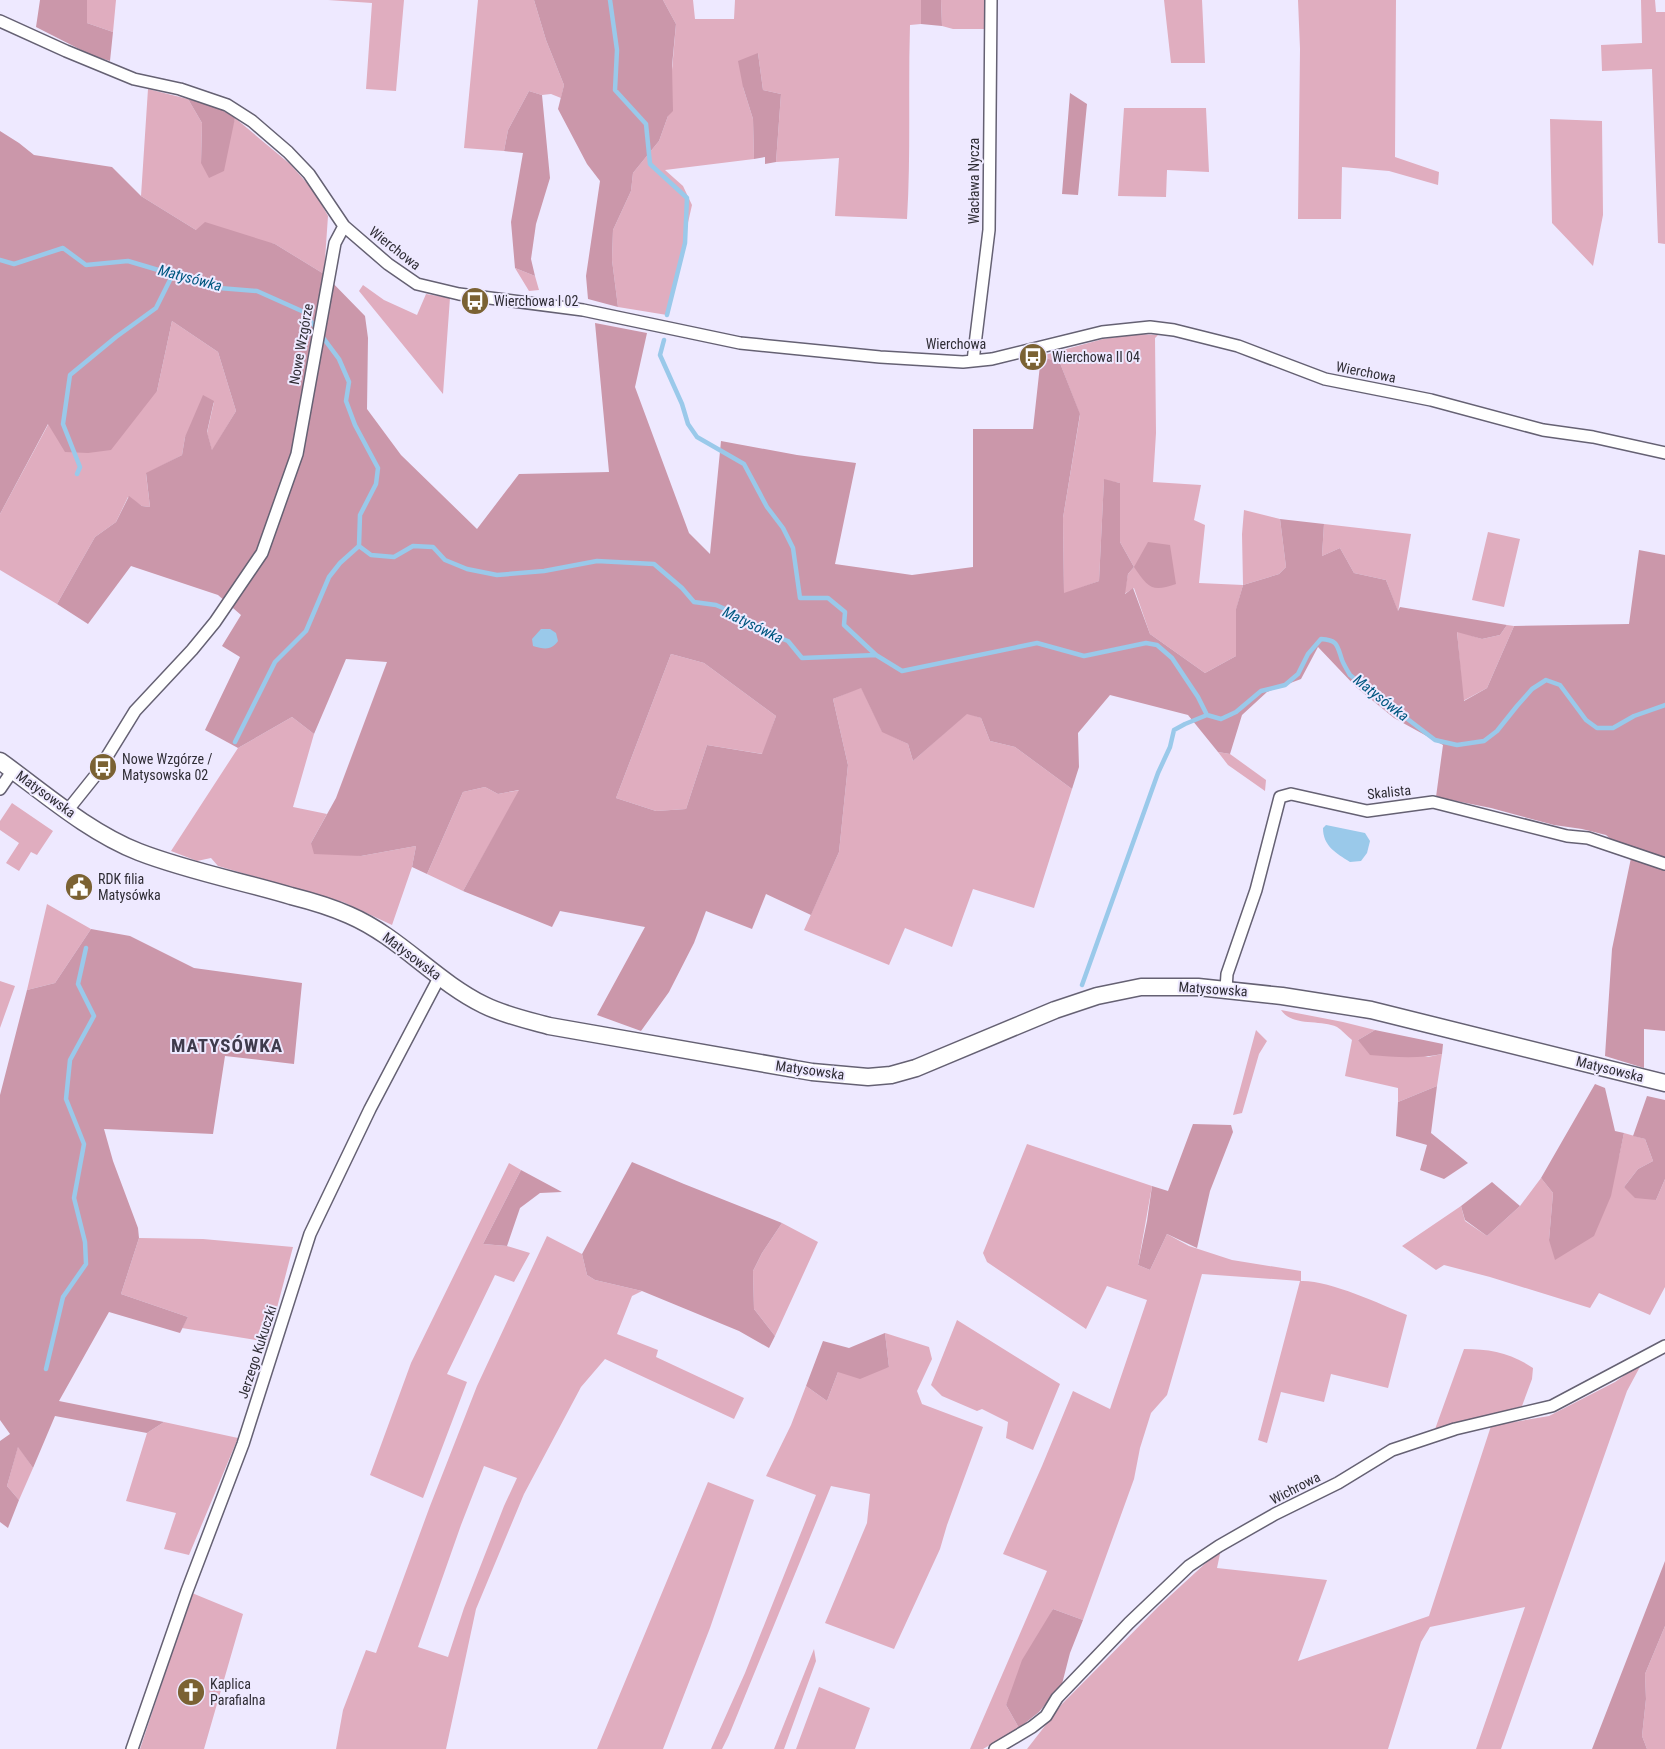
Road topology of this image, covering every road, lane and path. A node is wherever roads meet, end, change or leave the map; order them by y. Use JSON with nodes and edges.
{"nodes":[{"id":1,"x":991,"y":0,"type":"edge"},
{"id":2,"x":0,"y":20,"type":"edge"},
{"id":3,"x":344,"y":226,"type":"junction"},
{"id":4,"x":973,"y":361,"type":"junction"},
{"id":5,"x":1665,"y":453,"type":"edge"},
{"id":6,"x":6,"y":765,"type":"edge"},
{"id":7,"x":0,"y":789,"type":"edge"},
{"id":8,"x":68,"y":811,"type":"junction"},
{"id":9,"x":1665,"y":864,"type":"edge"},
{"id":10,"x":440,"y":976,"type":"junction"},
{"id":11,"x":1226,"y":989,"type":"junction"},
{"id":12,"x":1665,"y":1083,"type":"edge"},
{"id":13,"x":1665,"y":1346,"type":"edge"},
{"id":14,"x":132,"y":1749,"type":"edge"},
{"id":15,"x":995,"y":1749,"type":"edge"}],
"edges":[{"from":1,"to":4,"type":"street","name":"Wacława Nycza"},
{"from":2,"to":3,"type":"street"},
{"from":3,"to":4,"type":"street","name":"Wierchowa"},
{"from":3,"to":8,"type":"street","name":"Nowe Wzgórze"},
{"from":4,"to":5,"type":"street","name":"Wierchowa"},
{"from":6,"to":7,"type":"street"},
{"from":6,"to":8,"type":"street","name":"Matysowska"},
{"from":8,"to":10,"type":"street","name":"Matysowska"},
{"from":9,"to":11,"type":"street","name":"Skalista"},
{"from":10,"to":11,"type":"street","name":"Matysowska"},
{"from":10,"to":14,"type":"street","name":"Jerzego Kukuczki"},
{"from":11,"to":12,"type":"street","name":"Matysowska"},
{"from":13,"to":15,"type":"street","name":"Wichrowa"}]}
